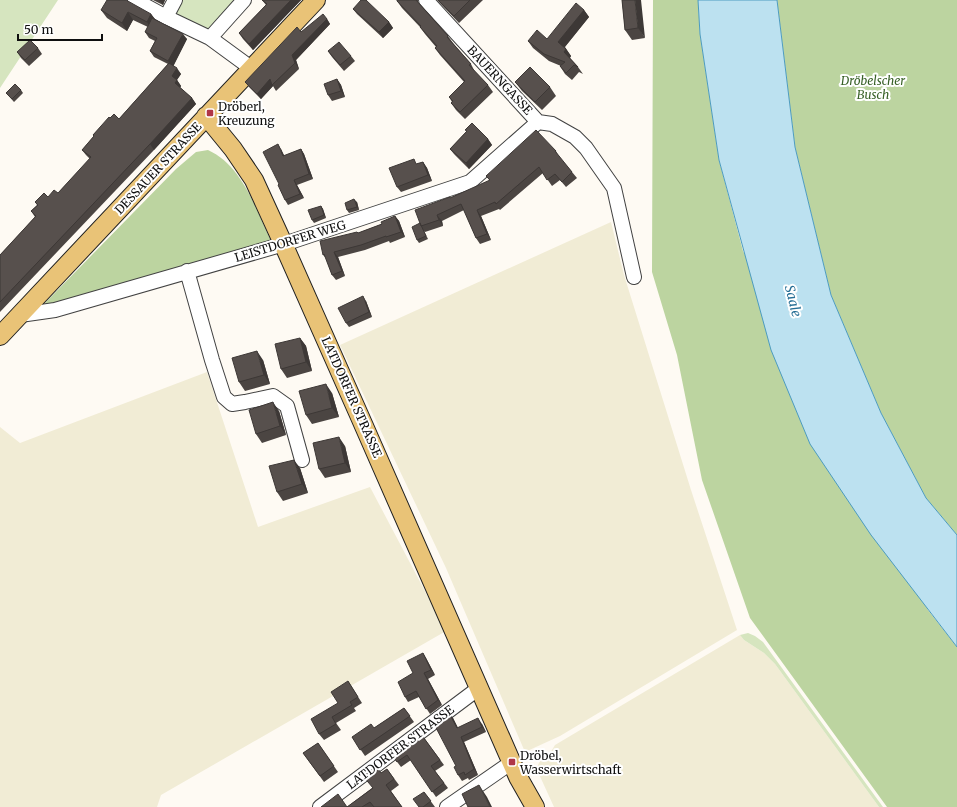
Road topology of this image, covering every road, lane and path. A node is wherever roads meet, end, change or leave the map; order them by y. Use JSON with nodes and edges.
{"nodes":[{"id":1,"x":135,"y":0,"type":"edge"},
{"id":2,"x":175,"y":0,"type":"edge"},
{"id":3,"x":244,"y":0,"type":"edge"},
{"id":4,"x":316,"y":0,"type":"edge"},
{"id":5,"x":426,"y":0,"type":"edge"},
{"id":6,"x":166,"y":17,"type":"junction"},
{"id":7,"x":210,"y":38,"type":"junction"},
{"id":8,"x":252,"y":68,"type":"junction"},
{"id":9,"x":206,"y":116,"type":"junction"},
{"id":10,"x":538,"y":122,"type":"junction"},
{"id":11,"x":284,"y":244,"type":"junction"},
{"id":12,"x":187,"y":271,"type":"junction"},
{"id":13,"x":634,"y":277,"type":"dead end"},
{"id":14,"x":20,"y":315,"type":"junction"},
{"id":15,"x":0,"y":336,"type":"edge"},
{"id":16,"x":302,"y":460,"type":"dead end"},
{"id":17,"x":480,"y":688,"type":"junction"},
{"id":18,"x":515,"y":769,"type":"junction"},
{"id":19,"x":320,"y":807,"type":"edge"},
{"id":20,"x":447,"y":807,"type":"edge"},
{"id":21,"x":535,"y":807,"type":"edge"}],
"edges":[{"from":1,"to":6,"type":"street"},
{"from":2,"to":6,"type":"street"},
{"from":3,"to":7,"type":"street"},
{"from":4,"to":8,"type":"main road","name":"DESSAUER STRASSE"},
{"from":5,"to":10,"type":"street","name":"BAUERNGASSE"},
{"from":6,"to":7,"type":"street"},
{"from":7,"to":8,"type":"street"},
{"from":8,"to":9,"type":"main road","name":"DESSAUER STRASSE"},
{"from":9,"to":11,"type":"main road","name":"LATDORFER STRASSE"},
{"from":9,"to":14,"type":"main road","name":"DESSAUER STRASSE"},
{"from":10,"to":11,"type":"street","name":"LEISTDORFER WEG"},
{"from":10,"to":13,"type":"street","name":"BAUERNGASSE"},
{"from":11,"to":12,"type":"street","name":"LEISTDORFER WEG"},
{"from":11,"to":17,"type":"main road","name":"LATDORFER STRASSE"},
{"from":12,"to":14,"type":"street","name":"LEISTDORFER WEG"},
{"from":12,"to":16,"type":"street"},
{"from":14,"to":15,"type":"main road","name":"DESSAUER STRASSE"},
{"from":17,"to":18,"type":"main road","name":"LATDORFER STRASSE"},
{"from":17,"to":19,"type":"street","name":"LATDORFER STRASSE"},
{"from":18,"to":20,"type":"street"},
{"from":18,"to":21,"type":"main road","name":"LATDORFER STRASSE"}]}
